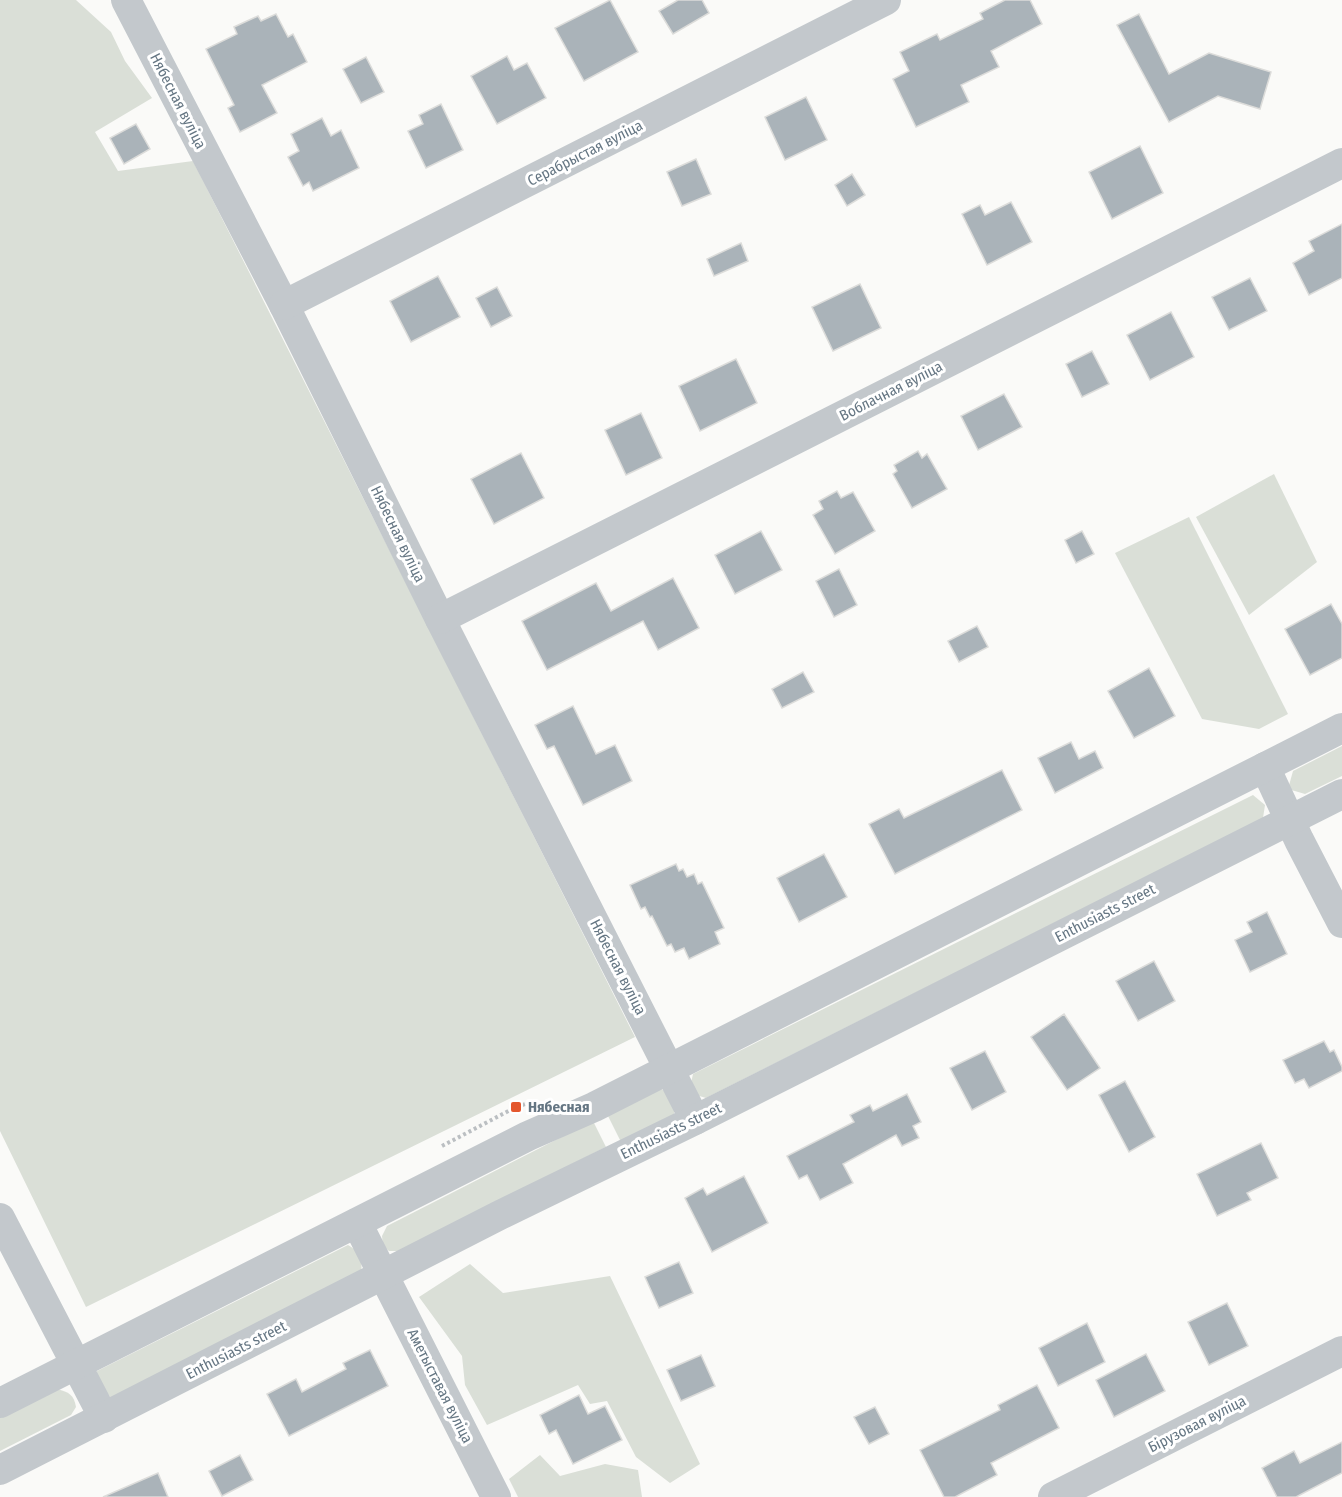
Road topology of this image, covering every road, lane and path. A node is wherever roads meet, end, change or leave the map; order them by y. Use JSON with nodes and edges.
{"nodes":[{"id":1,"x":126,"y":0,"type":"edge"},
{"id":2,"x":886,"y":0,"type":"edge"},
{"id":3,"x":1342,"y":163,"type":"edge"},
{"id":4,"x":284,"y":305,"type":"junction"},
{"id":5,"x":440,"y":619,"type":"junction"},
{"id":6,"x":1342,"y":728,"type":"edge"},
{"id":7,"x":1265,"y":767,"type":"junction"},
{"id":8,"x":1342,"y":794,"type":"edge"},
{"id":9,"x":1291,"y":820,"type":"junction"},
{"id":10,"x":1342,"y":923,"type":"edge"},
{"id":11,"x":669,"y":1069,"type":"junction"},
{"id":12,"x":695,"y":1120,"type":"junction"},
{"id":13,"x":0,"y":1218,"type":"edge"},
{"id":14,"x":357,"y":1223,"type":"junction"},
{"id":15,"x":384,"y":1274,"type":"junction"},
{"id":16,"x":1342,"y":1352,"type":"edge"},
{"id":17,"x":77,"y":1364,"type":"junction"},
{"id":18,"x":0,"y":1403,"type":"edge"},
{"id":19,"x":104,"y":1418,"type":"junction"},
{"id":20,"x":0,"y":1470,"type":"edge"},
{"id":21,"x":496,"y":1497,"type":"edge"},
{"id":22,"x":1053,"y":1497,"type":"edge"}],
"edges":[{"from":1,"to":4,"type":"street","name":"Нябесная вуліца"},
{"from":2,"to":4,"type":"street","name":"Серабрыстая вуліца"},
{"from":3,"to":5,"type":"street","name":"Воблачная вуліца"},
{"from":4,"to":5,"type":"street","name":"Нябесная вуліца"},
{"from":5,"to":11,"type":"street","name":"Нябесная вуліца"},
{"from":6,"to":7,"type":"street"},
{"from":7,"to":9,"type":"street"},
{"from":7,"to":11,"type":"street"},
{"from":8,"to":9,"type":"street","name":"Enthusiasts street"},
{"from":9,"to":10,"type":"street"},
{"from":9,"to":12,"type":"street","name":"Enthusiasts street"},
{"from":11,"to":12,"type":"street","name":"Нябесная вуліца"},
{"from":11,"to":14,"type":"street"},
{"from":12,"to":15,"type":"street","name":"Enthusiasts street"},
{"from":13,"to":17,"type":"street"},
{"from":14,"to":15,"type":"street","name":"Аметыставая вуліца"},
{"from":14,"to":17,"type":"street"},
{"from":15,"to":19,"type":"street","name":"Enthusiasts street"},
{"from":15,"to":21,"type":"street","name":"Аметыставая вуліца"},
{"from":16,"to":22,"type":"street","name":"Бірузовая вуліца"},
{"from":17,"to":18,"type":"street"},
{"from":17,"to":19,"type":"street"},
{"from":19,"to":20,"type":"street","name":"Enthusiasts street"}]}
